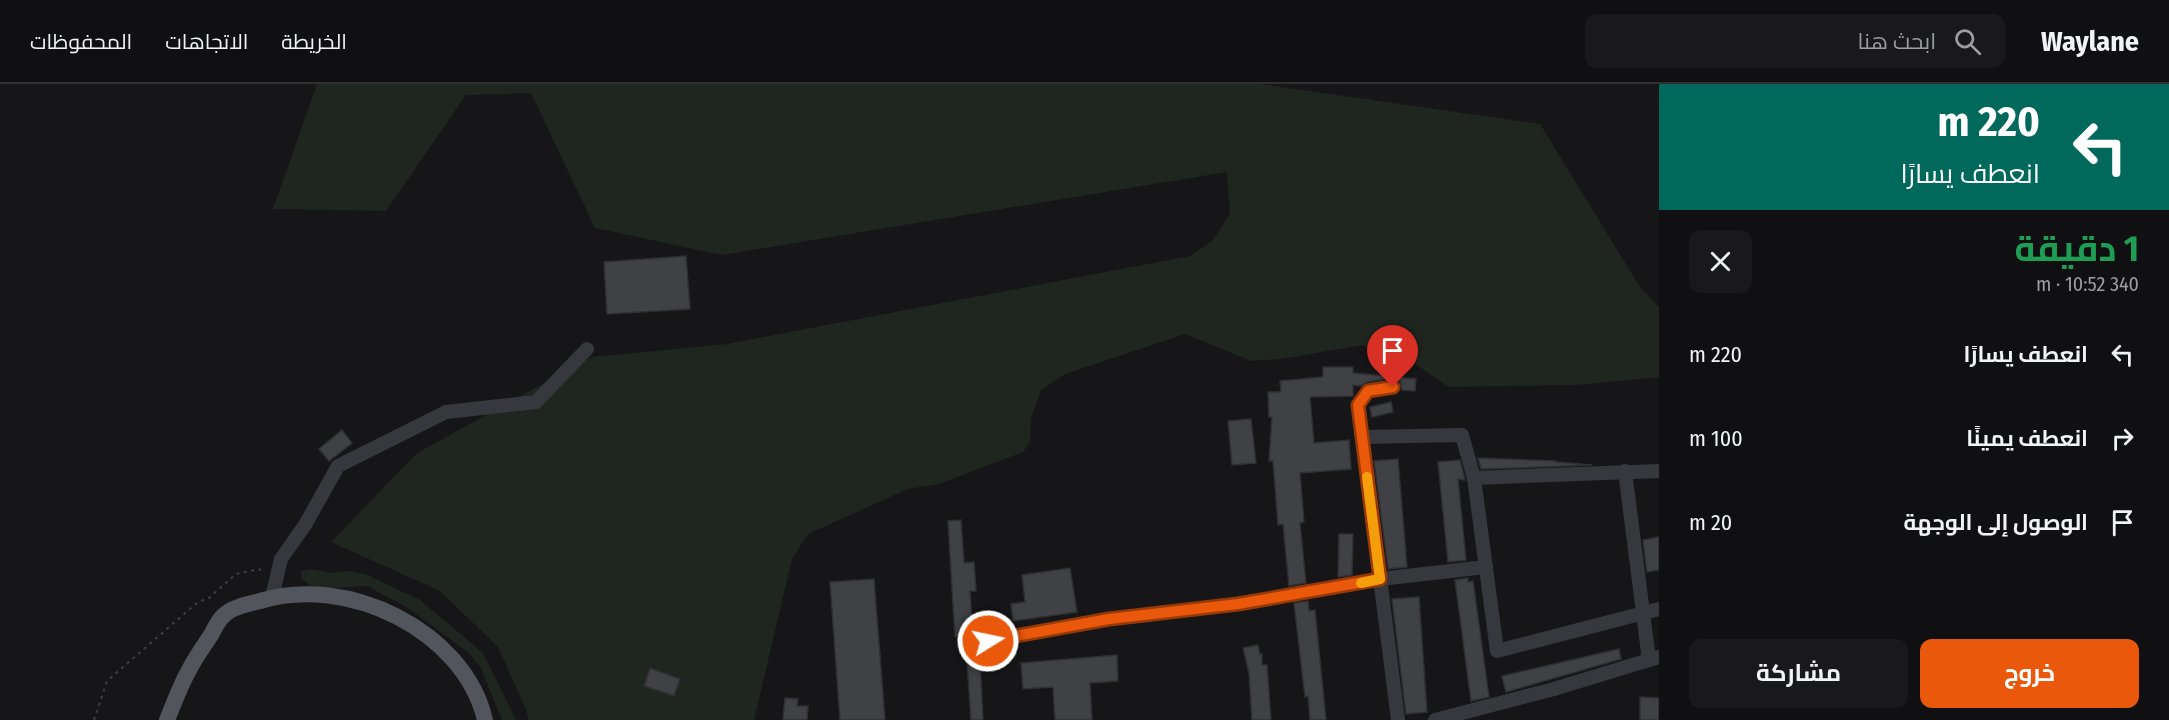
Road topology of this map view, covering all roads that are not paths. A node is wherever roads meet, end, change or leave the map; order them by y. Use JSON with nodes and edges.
{"nodes":[{"id":1,"x":587,"y":349,"type":"dead end"},
{"id":2,"x":1393,"y":387,"type":"dead end"},
{"id":3,"x":1362,"y":437,"type":"junction"},
{"id":4,"x":1625,"y":471,"type":"junction"},
{"id":5,"x":1659,"y":471,"type":"edge"},
{"id":6,"x":1474,"y":478,"type":"junction"},
{"id":7,"x":1486,"y":567,"type":"junction"},
{"id":8,"x":1380,"y":579,"type":"junction"},
{"id":9,"x":272,"y":597,"type":"junction"},
{"id":10,"x":1659,"y":609,"type":"edge"},
{"id":11,"x":1643,"y":614,"type":"junction"},
{"id":12,"x":988,"y":641,"type":"dead end"},
{"id":13,"x":1654,"y":658,"type":"edge"},
{"id":14,"x":167,"y":720,"type":"edge"},
{"id":15,"x":485,"y":720,"type":"edge"},
{"id":16,"x":1398,"y":720,"type":"edge"},
{"id":17,"x":1435,"y":720,"type":"edge"}],
"edges":[{"from":1,"to":9,"type":"lane"},
{"from":2,"to":3,"type":"lane"},
{"from":3,"to":6,"type":"lane"},
{"from":3,"to":8,"type":"lane"},
{"from":4,"to":5,"type":"lane"},
{"from":4,"to":6,"type":"lane"},
{"from":4,"to":11,"type":"lane"},
{"from":6,"to":7,"type":"lane"},
{"from":7,"to":8,"type":"lane"},
{"from":7,"to":11,"type":"lane"},
{"from":8,"to":12,"type":"lane"},
{"from":8,"to":16,"type":"lane"},
{"from":9,"to":14,"type":"main road"},
{"from":9,"to":15,"type":"main road"},
{"from":10,"to":11,"type":"lane"},
{"from":11,"to":13,"type":"lane"},
{"from":13,"to":17,"type":"lane"}]}
